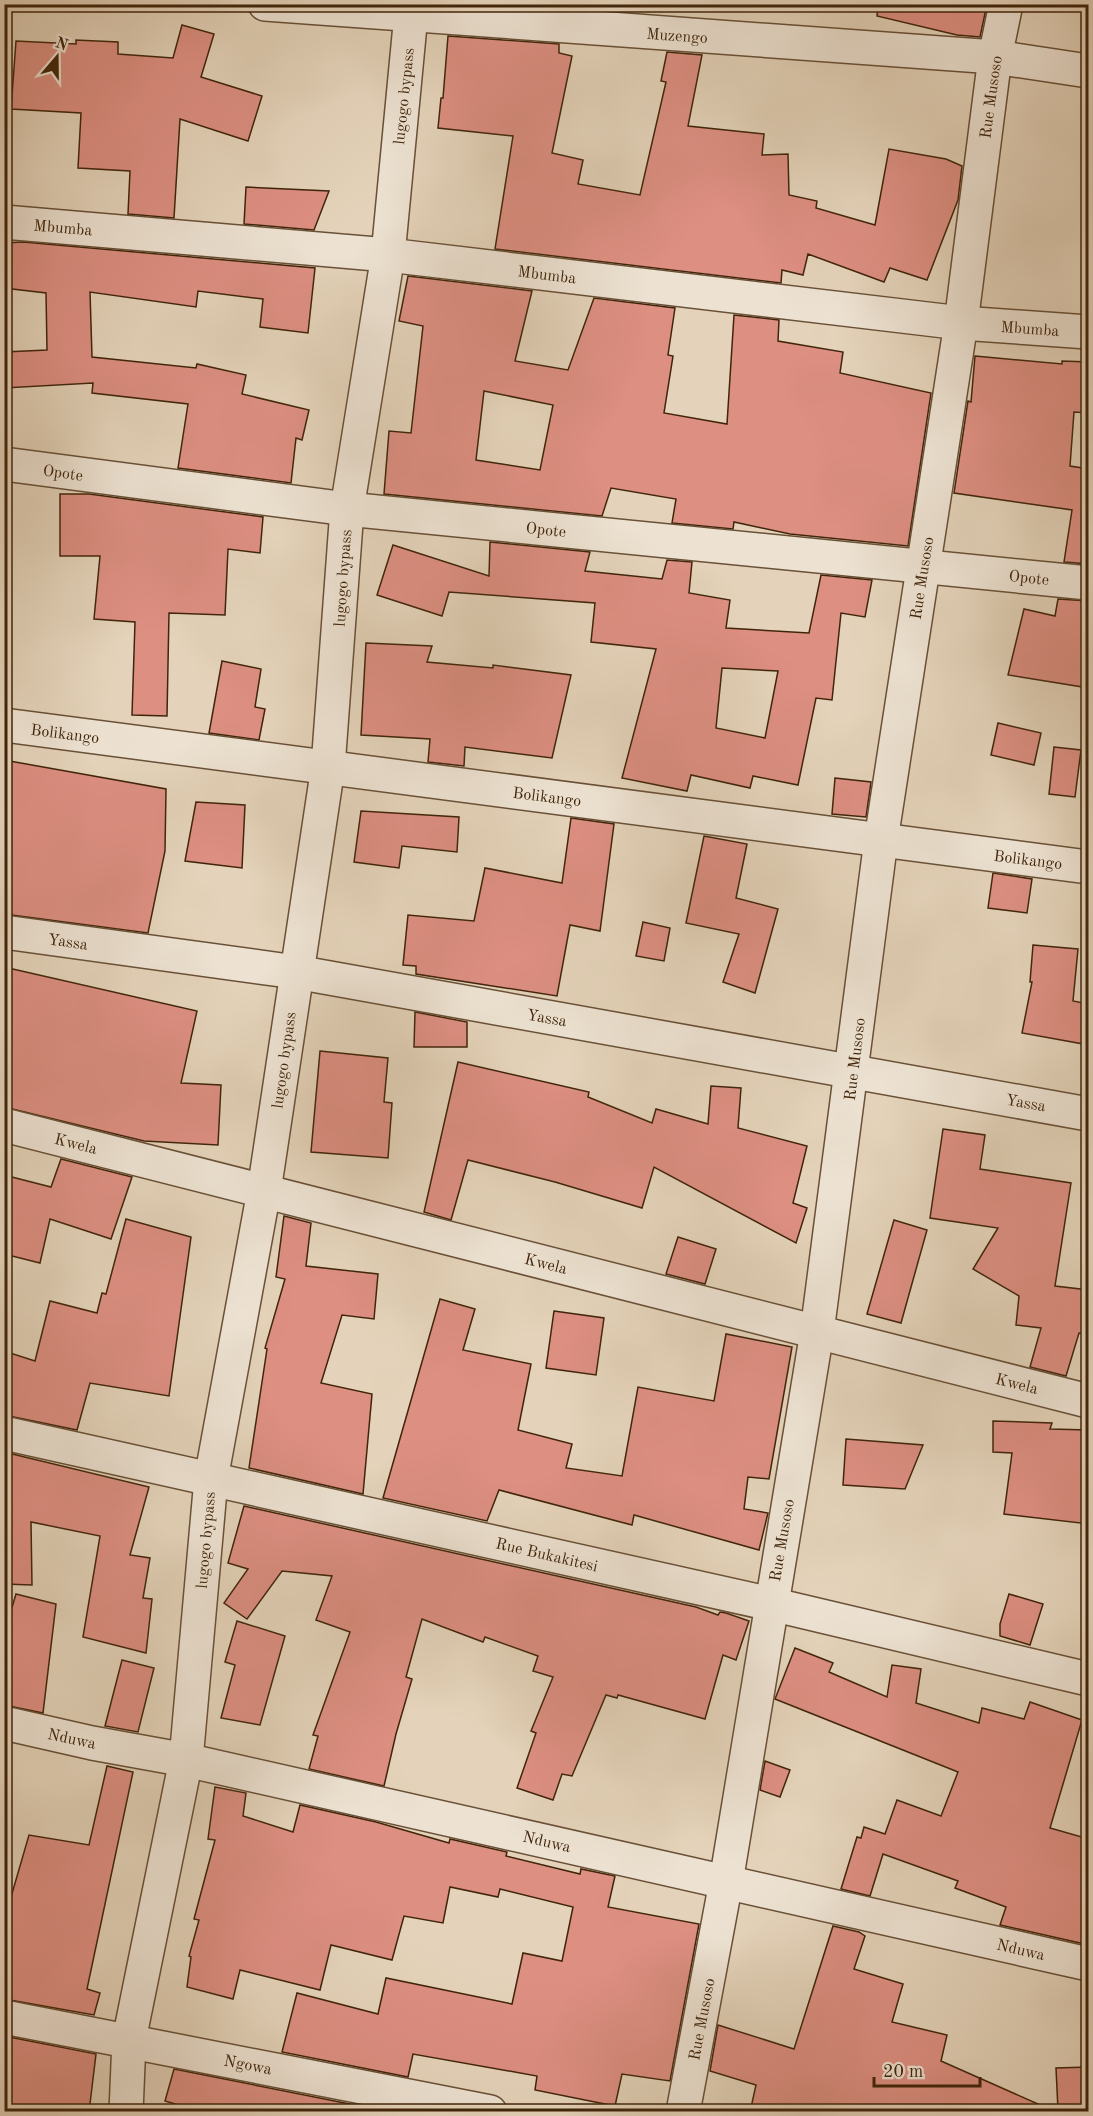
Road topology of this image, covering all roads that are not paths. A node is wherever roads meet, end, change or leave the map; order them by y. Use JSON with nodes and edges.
{"nodes":[{"id":1,"x":265,"y":4,"type":"edge"},
{"id":2,"x":1006,"y":4,"type":"edge"},
{"id":3,"x":412,"y":10,"type":"edge"},
{"id":4,"x":995,"y":57,"type":"junction"},
{"id":5,"x":1089,"y":70,"type":"edge"},
{"id":6,"x":4,"y":222,"type":"edge"},
{"id":7,"x":388,"y":255,"type":"junction"},
{"id":8,"x":961,"y":323,"type":"junction"},
{"id":9,"x":1089,"y":332,"type":"edge"},
{"id":10,"x":4,"y":464,"type":"edge"},
{"id":11,"x":347,"y":509,"type":"junction"},
{"id":12,"x":922,"y":567,"type":"junction"},
{"id":13,"x":1089,"y":583,"type":"edge"},
{"id":14,"x":4,"y":725,"type":"edge"},
{"id":15,"x":328,"y":767,"type":"junction"},
{"id":16,"x":881,"y":840,"type":"junction"},
{"id":17,"x":1089,"y":867,"type":"edge"},
{"id":18,"x":4,"y":932,"type":"edge"},
{"id":19,"x":296,"y":972,"type":"junction"},
{"id":20,"x":852,"y":1071,"type":"junction"},
{"id":21,"x":1089,"y":1114,"type":"edge"},
{"id":22,"x":4,"y":1125,"type":"edge"},
{"id":23,"x":264,"y":1191,"type":"junction"},
{"id":24,"x":817,"y":1332,"type":"junction"},
{"id":25,"x":1089,"y":1401,"type":"edge"},
{"id":26,"x":4,"y":1434,"type":"edge"},
{"id":27,"x":211,"y":1479,"type":"junction"},
{"id":28,"x":771,"y":1604,"type":"junction"},
{"id":29,"x":1089,"y":1680,"type":"edge"},
{"id":30,"x":4,"y":1723,"type":"edge"},
{"id":31,"x":186,"y":1760,"type":"junction"},
{"id":32,"x":726,"y":1882,"type":"junction"},
{"id":33,"x":1089,"y":1964,"type":"edge"},
{"id":34,"x":4,"y":2018,"type":"edge"},
{"id":35,"x":129,"y":2040,"type":"junction"},
{"id":36,"x":126,"y":2112,"type":"edge"},
{"id":37,"x":490,"y":2112,"type":"edge"},
{"id":38,"x":683,"y":2112,"type":"edge"}],
"edges":[{"from":1,"to":3,"type":"street","name":"Muzengo"},
{"from":2,"to":4,"type":"street","name":"Rue Musoso"},
{"from":3,"to":4,"type":"street","name":"Muzengo"},
{"from":3,"to":7,"type":"street","name":"lugogo bypass"},
{"from":4,"to":5,"type":"street","name":"Muzengo"},
{"from":4,"to":8,"type":"street","name":"Rue Musoso"},
{"from":6,"to":7,"type":"street","name":"Mbumba"},
{"from":7,"to":8,"type":"street","name":"Mbumba"},
{"from":7,"to":11,"type":"street","name":"lugogo bypass"},
{"from":8,"to":9,"type":"street","name":"Mbumba"},
{"from":8,"to":12,"type":"street","name":"Rue Musoso"},
{"from":10,"to":11,"type":"street","name":"Opote"},
{"from":11,"to":12,"type":"street","name":"Opote"},
{"from":11,"to":15,"type":"street","name":"lugogo bypass"},
{"from":12,"to":13,"type":"street","name":"Opote"},
{"from":12,"to":16,"type":"street","name":"Rue Musoso"},
{"from":14,"to":15,"type":"street","name":"Bolikango"},
{"from":15,"to":16,"type":"street","name":"Bolikango"},
{"from":15,"to":19,"type":"street","name":"lugogo bypass"},
{"from":16,"to":17,"type":"street","name":"Bolikango"},
{"from":16,"to":20,"type":"street","name":"Rue Musoso"},
{"from":18,"to":19,"type":"street","name":"Yassa"},
{"from":19,"to":20,"type":"street","name":"Yassa"},
{"from":19,"to":23,"type":"street","name":"lugogo bypass"},
{"from":20,"to":21,"type":"street","name":"Yassa"},
{"from":20,"to":24,"type":"street","name":"Rue Musoso"},
{"from":22,"to":23,"type":"street","name":"Kwela"},
{"from":23,"to":24,"type":"street","name":"Kwela"},
{"from":23,"to":27,"type":"street","name":"lugogo bypass"},
{"from":24,"to":25,"type":"street","name":"Kwela"},
{"from":24,"to":28,"type":"street","name":"Rue Musoso"},
{"from":26,"to":27,"type":"street","name":"Rue Bukakitesi"},
{"from":27,"to":28,"type":"street","name":"Rue Bukakitesi"},
{"from":27,"to":31,"type":"street","name":"lugogo bypass"},
{"from":28,"to":29,"type":"street","name":"Rue Bukakitesi"},
{"from":28,"to":32,"type":"street","name":"Rue Musoso"},
{"from":30,"to":31,"type":"street","name":"Nduwa"},
{"from":31,"to":32,"type":"street","name":"Nduwa"},
{"from":31,"to":35,"type":"street","name":"lugogo bypass"},
{"from":32,"to":33,"type":"street","name":"Nduwa"},
{"from":32,"to":38,"type":"street","name":"Rue Musoso"},
{"from":34,"to":35,"type":"street","name":"Ngowa"},
{"from":35,"to":36,"type":"street","name":"lugogo bypass"},
{"from":35,"to":37,"type":"street","name":"Ngowa"}]}
